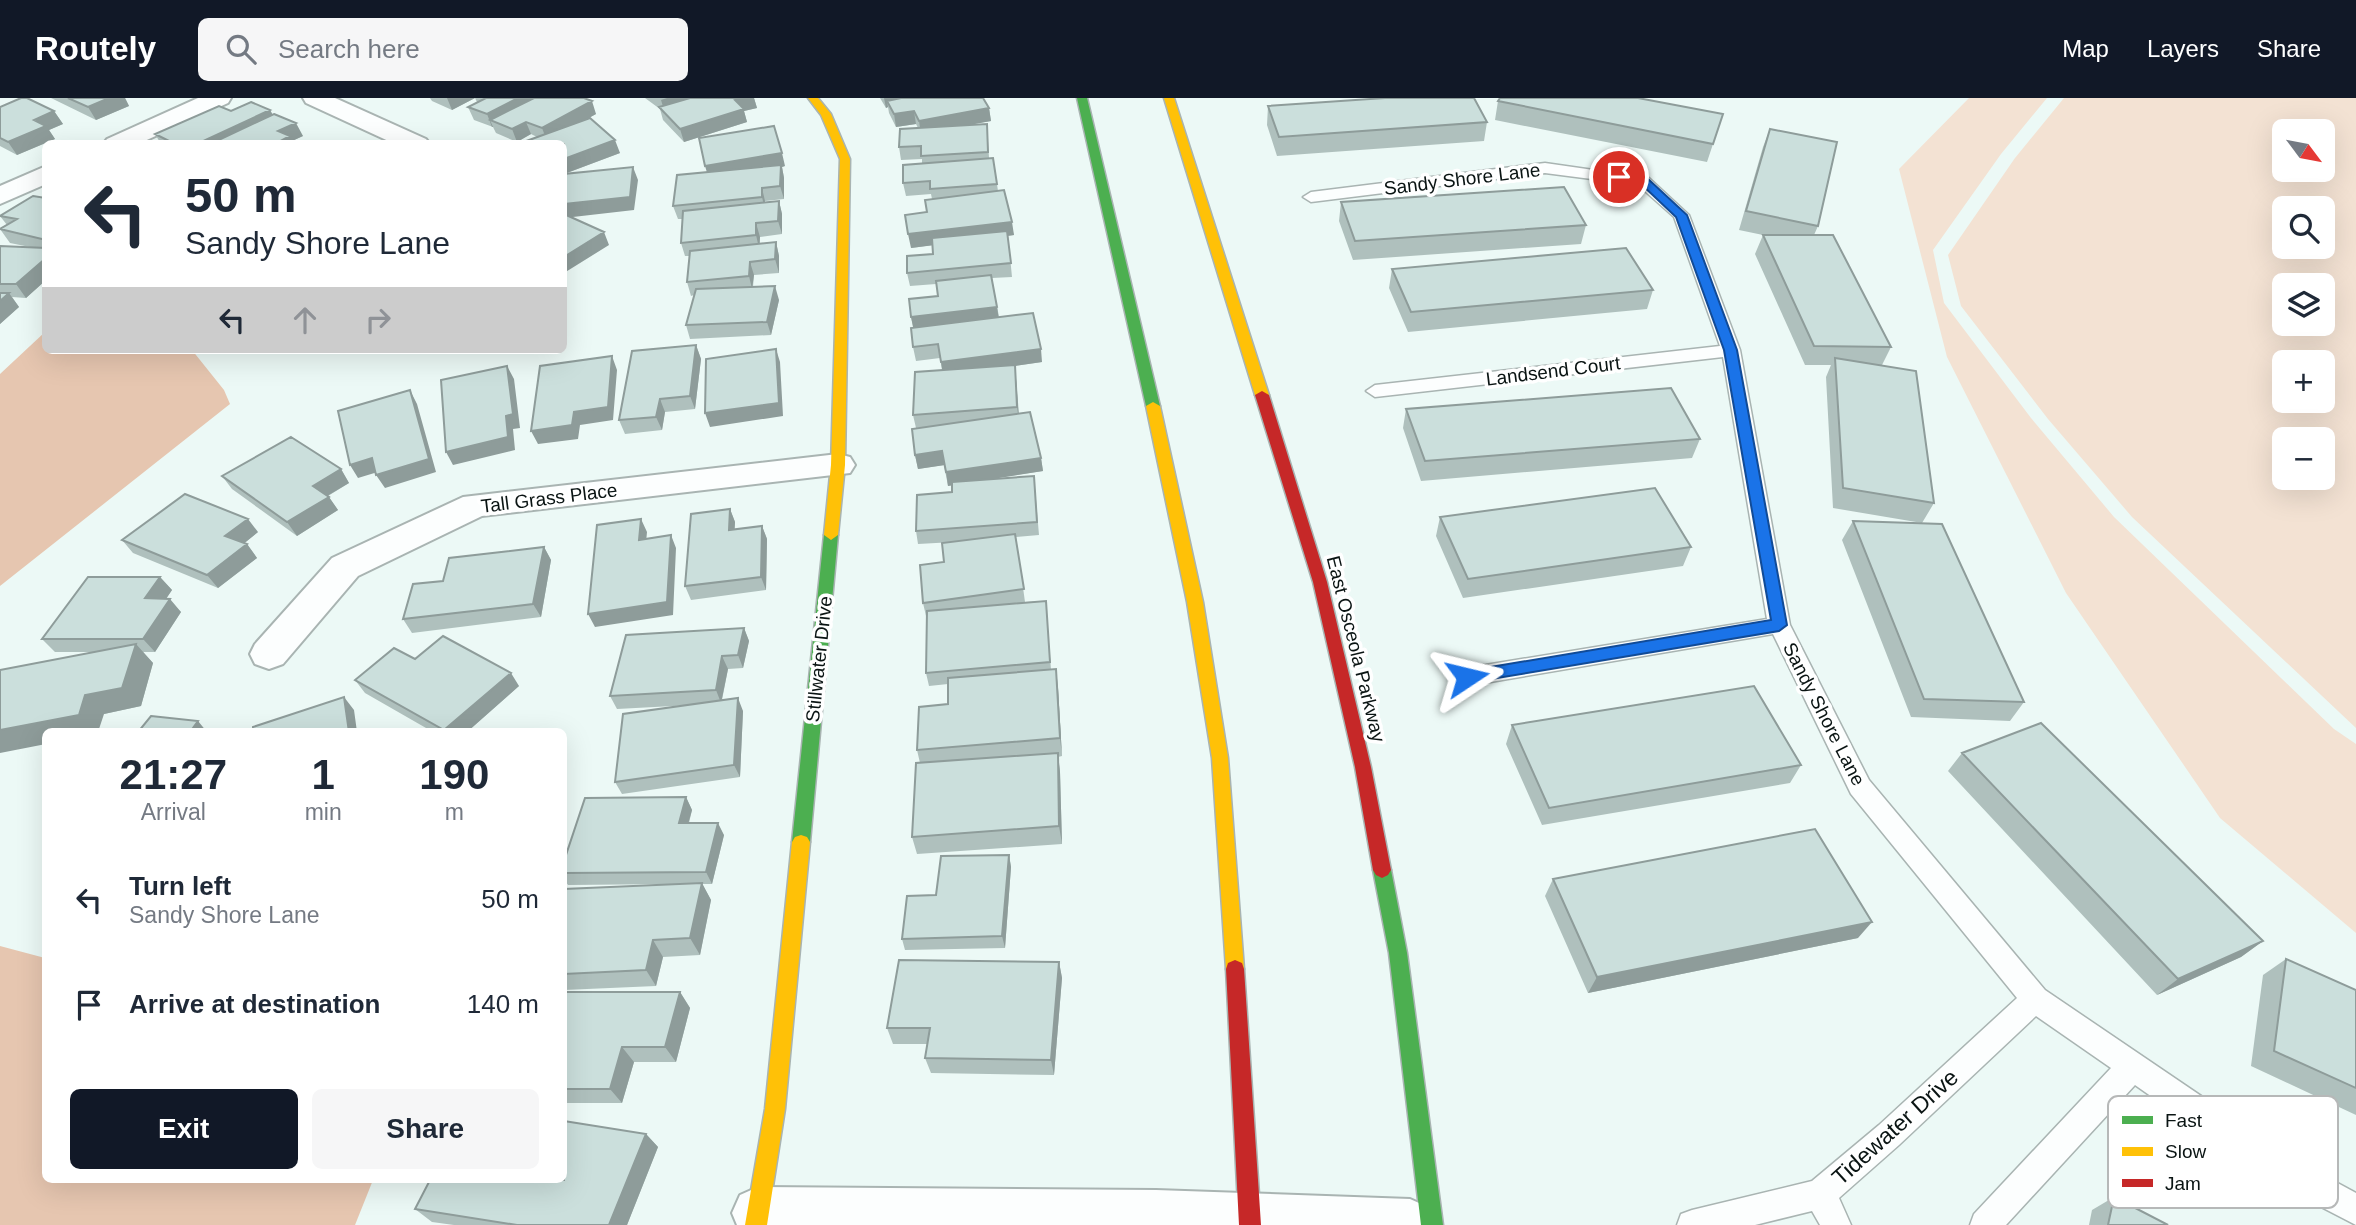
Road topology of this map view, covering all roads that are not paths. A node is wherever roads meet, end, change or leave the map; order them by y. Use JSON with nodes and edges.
{"nodes":[{"id":1,"x":219,"y":98,"type":"edge"},
{"id":2,"x":315,"y":98,"type":"edge"},
{"id":3,"x":813,"y":98,"type":"edge"},
{"id":4,"x":1082,"y":98,"type":"edge"},
{"id":5,"x":1169,"y":98,"type":"edge"},
{"id":6,"x":125,"y":140,"type":"edge"},
{"id":7,"x":408,"y":140,"type":"edge"},
{"id":8,"x":42,"y":176,"type":"edge"},
{"id":9,"x":0,"y":196,"type":"edge"},
{"id":10,"x":1311,"y":197,"type":"dead end"},
{"id":11,"x":1731,"y":350,"type":"junction"},
{"id":12,"x":1375,"y":391,"type":"dead end"},
{"id":13,"x":838,"y":465,"type":"junction"},
{"id":14,"x":1779,"y":625,"type":"junction"},
{"id":15,"x":269,"y":654,"type":"dead end"},
{"id":16,"x":1467,"y":677,"type":"dead end"},
{"id":17,"x":2035,"y":999,"type":"junction"},
{"id":18,"x":2132,"y":1067,"type":"junction"},
{"id":19,"x":2175,"y":1096,"type":"edge"},
{"id":20,"x":1820,"y":1195,"type":"junction"},
{"id":21,"x":2338,"y":1200,"type":"edge"},
{"id":22,"x":2356,"y":1210,"type":"edge"},
{"id":23,"x":757,"y":1219,"type":"edge"},
{"id":24,"x":1250,"y":1222,"type":"edge"},
{"id":25,"x":1410,"y":1225,"type":"edge"},
{"id":26,"x":1432,"y":1225,"type":"edge"},
{"id":27,"x":1692,"y":1225,"type":"edge"},
{"id":28,"x":1836,"y":1225,"type":"edge"},
{"id":29,"x":1985,"y":1225,"type":"edge"}],
"edges":[{"from":1,"to":6,"type":"street"},
{"from":2,"to":7,"type":"street"},
{"from":3,"to":13,"type":"main road","name":"Stillwater Drive"},
{"from":4,"to":24,"type":"main road"},
{"from":5,"to":26,"type":"main road","name":"East Osceola Parkway"},
{"from":8,"to":9,"type":"street"},
{"from":10,"to":11,"type":"lane","name":"Sandy Shore Lane"},
{"from":11,"to":12,"type":"lane","name":"Landsend Court"},
{"from":11,"to":14,"type":"lane","name":"Sandy Shore Lane"},
{"from":13,"to":15,"type":"street","name":"Tall Grass Place"},
{"from":13,"to":23,"type":"main road","name":"Stillwater Drive"},
{"from":14,"to":16,"type":"lane"},
{"from":14,"to":17,"type":"lane","name":"Sandy Shore Lane"},
{"from":17,"to":18,"type":"lane","name":"Sandy Shore Lane"},
{"from":17,"to":20,"type":"lane","name":"Tidewater Drive"},
{"from":18,"to":19,"type":"lane","name":"Sandy Shore Lane"},
{"from":18,"to":29,"type":"lane"},
{"from":20,"to":27,"type":"lane","name":"Tidewater Drive"},
{"from":20,"to":28,"type":"lane"},
{"from":21,"to":22,"type":"lane","name":"Sandy Shore Lane"},
{"from":23,"to":24,"type":"street"},
{"from":24,"to":25,"type":"street"}]}
